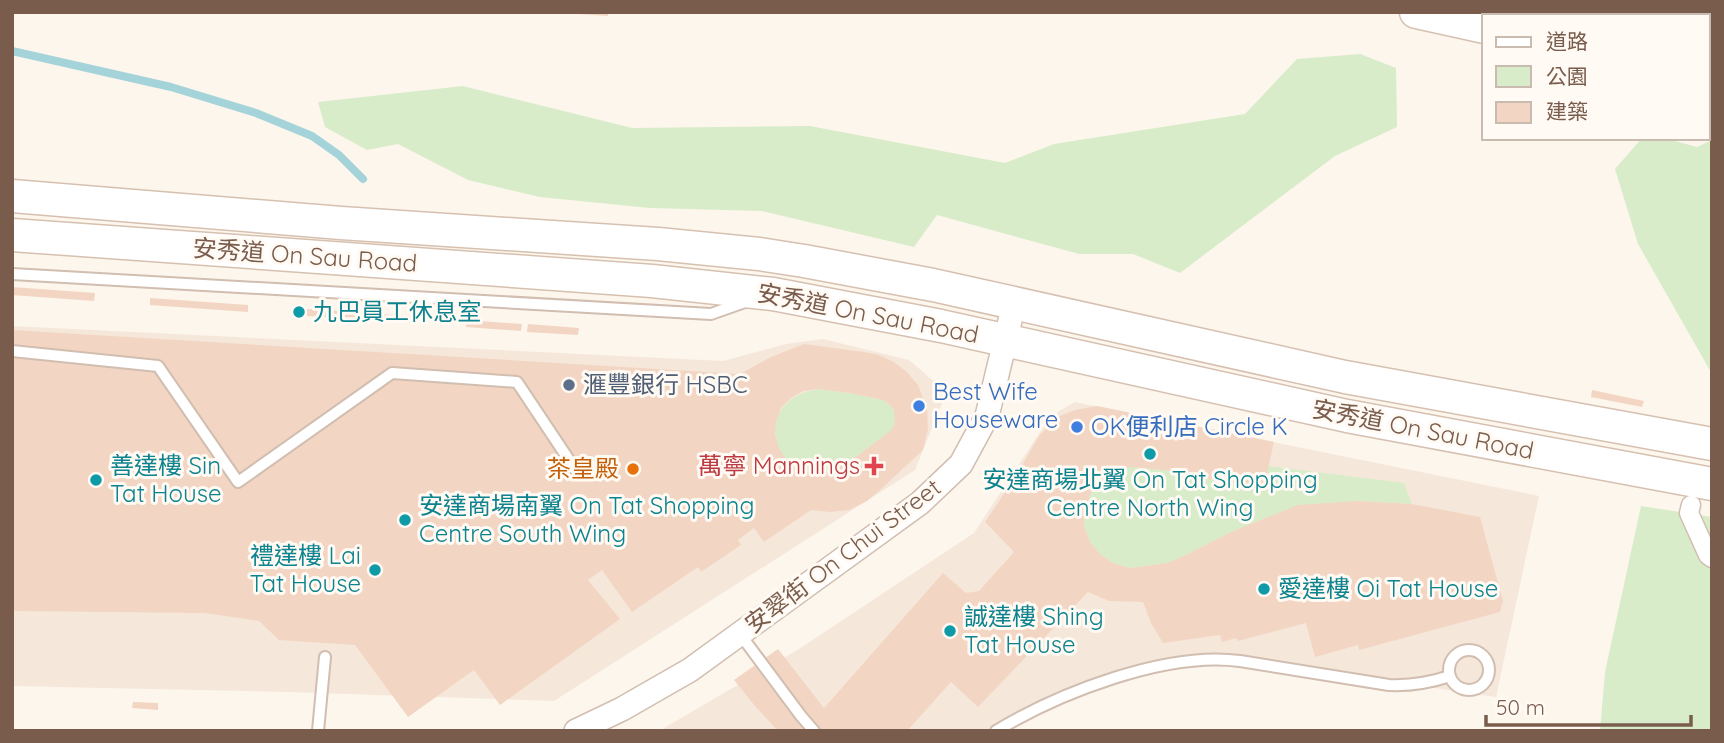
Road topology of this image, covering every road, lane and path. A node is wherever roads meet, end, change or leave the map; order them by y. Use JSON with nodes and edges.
{"nodes":[{"id":1,"x":1416,"y":12,"type":"edge"},
{"id":2,"x":1482,"y":27,"type":"edge"},
{"id":3,"x":12,"y":196,"type":"edge"},
{"id":4,"x":12,"y":235,"type":"edge"},
{"id":5,"x":12,"y":274,"type":"edge"},
{"id":6,"x":772,"y":294,"type":"junction"},
{"id":7,"x":1014,"y":304,"type":"junction"},
{"id":8,"x":1005,"y":341,"type":"junction"},
{"id":9,"x":12,"y":351,"type":"edge"},
{"id":10,"x":1712,"y":444,"type":"edge"},
{"id":11,"x":575,"y":469,"type":"dead end"},
{"id":12,"x":1702,"y":495,"type":"edge"},
{"id":13,"x":1712,"y":558,"type":"edge"},
{"id":14,"x":740,"y":634,"type":"junction"},
{"id":15,"x":325,"y":657,"type":"dead end"},
{"id":16,"x":1450,"y":676,"type":"dead end"},
{"id":17,"x":318,"y":731,"type":"edge"},
{"id":18,"x":576,"y":731,"type":"edge"},
{"id":19,"x":814,"y":731,"type":"edge"},
{"id":20,"x":996,"y":731,"type":"edge"}],
"edges":[{"from":1,"to":2,"type":"main road"},
{"from":3,"to":7,"type":"main road","name":"安秀道 On Sau Road"},
{"from":4,"to":6,"type":"main road","name":"安秀道 On Sau Road"},
{"from":5,"to":6,"type":"lane"},
{"from":6,"to":8,"type":"main road","name":"安秀道 On Sau Road"},
{"from":7,"to":8,"type":"street","name":"安翠街 On Chui Street"},
{"from":7,"to":10,"type":"main road","name":"安秀道 On Sau Road"},
{"from":8,"to":12,"type":"main road","name":"安秀道 On Sau Road"},
{"from":8,"to":14,"type":"street","name":"安翠街 On Chui Street"},
{"from":9,"to":11,"type":"lane"},
{"from":12,"to":13,"type":"street"},
{"from":14,"to":18,"type":"street","name":"安翠街 On Chui Street"},
{"from":14,"to":19,"type":"lane"},
{"from":15,"to":17,"type":"lane"},
{"from":16,"to":20,"type":"lane"}]}
